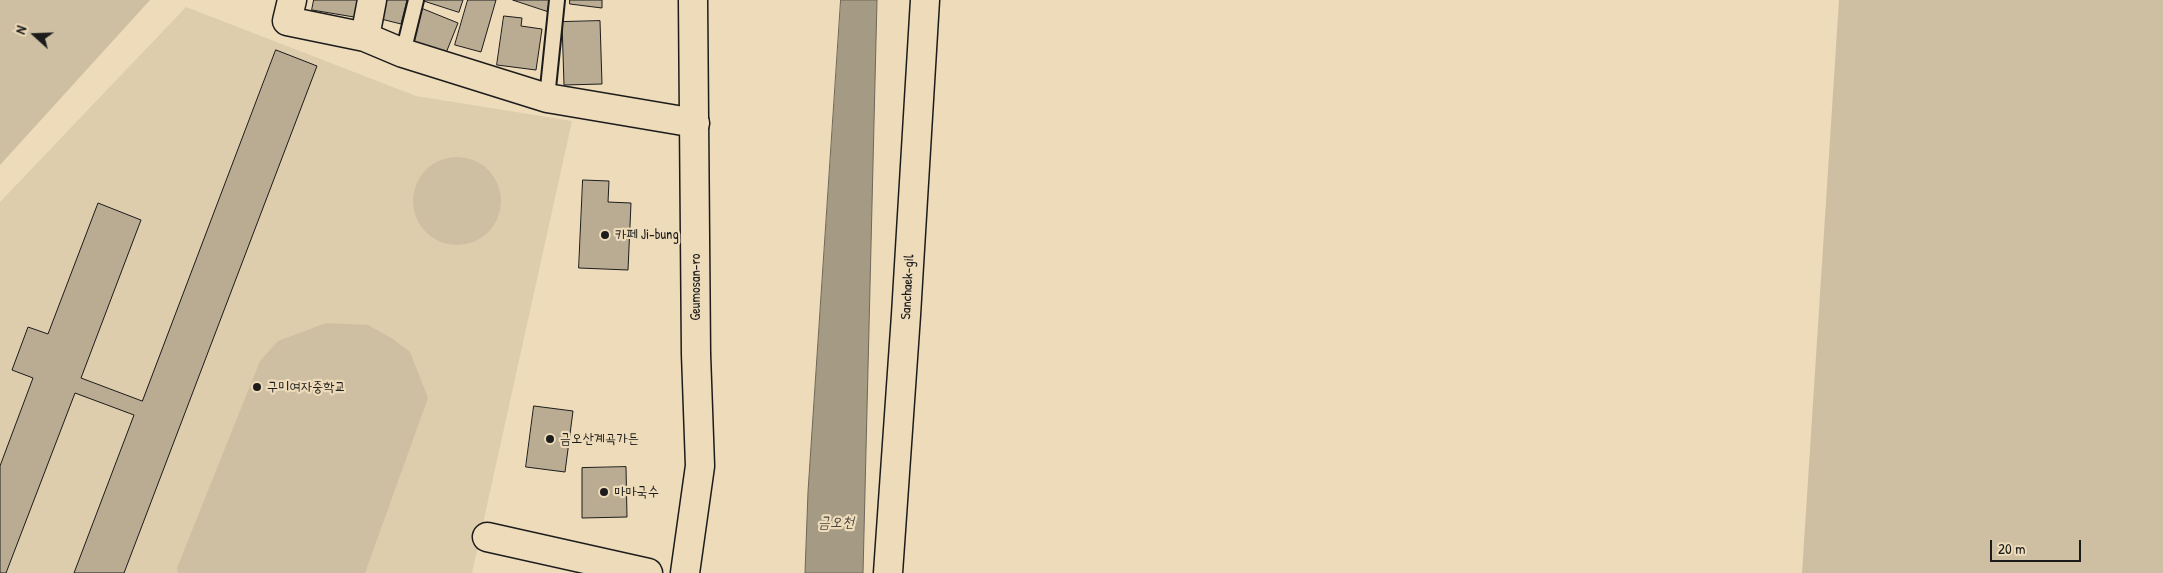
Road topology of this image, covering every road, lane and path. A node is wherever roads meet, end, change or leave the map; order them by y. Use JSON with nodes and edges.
{"nodes":[{"id":1,"x":292,"y":0,"type":"edge"},
{"id":2,"x":372,"y":0,"type":"edge"},
{"id":3,"x":416,"y":0,"type":"edge"},
{"id":4,"x":557,"y":0,"type":"edge"},
{"id":5,"x":693,"y":0,"type":"edge"},
{"id":6,"x":925,"y":0,"type":"edge"},
{"id":7,"x":365,"y":36,"type":"junction"},
{"id":8,"x":403,"y":53,"type":"junction"},
{"id":9,"x":547,"y":98,"type":"junction"},
{"id":10,"x":695,"y":123,"type":"junction"},
{"id":11,"x":487,"y":537,"type":"dead end"},
{"id":12,"x":648,"y":573,"type":"edge"},
{"id":13,"x":685,"y":573,"type":"edge"},
{"id":14,"x":888,"y":573,"type":"edge"}],
"edges":[{"from":1,"to":7,"type":"street"},
{"from":2,"to":7,"type":"street"},
{"from":3,"to":8,"type":"lane"},
{"from":4,"to":9,"type":"lane"},
{"from":5,"to":10,"type":"street","name":"Geumosan-ro"},
{"from":6,"to":14,"type":"street","name":"Sanchaek-gil"},
{"from":7,"to":8,"type":"street"},
{"from":8,"to":9,"type":"street"},
{"from":9,"to":10,"type":"street"},
{"from":10,"to":13,"type":"street","name":"Geumosan-ro"},
{"from":11,"to":12,"type":"street"}]}
